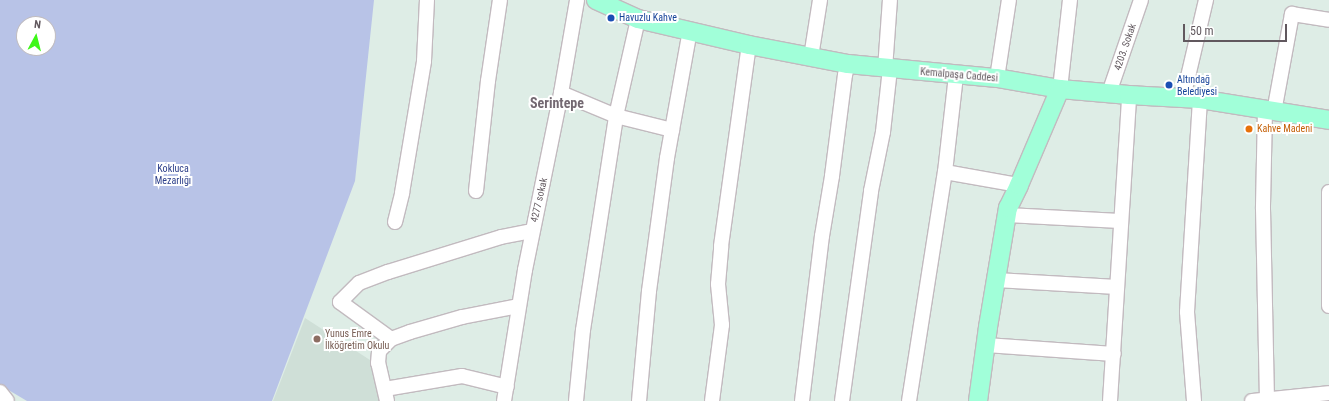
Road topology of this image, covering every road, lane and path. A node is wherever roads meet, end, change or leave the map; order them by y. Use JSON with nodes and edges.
{"nodes":[{"id":1,"x":427,"y":0,"type":"edge"},
{"id":2,"x":500,"y":0,"type":"edge"},
{"id":3,"x":577,"y":0,"type":"edge"},
{"id":4,"x":596,"y":0,"type":"edge"},
{"id":5,"x":820,"y":0,"type":"edge"},
{"id":6,"x":890,"y":0,"type":"edge"},
{"id":7,"x":1009,"y":0,"type":"edge"},
{"id":8,"x":1070,"y":0,"type":"edge"},
{"id":9,"x":1141,"y":0,"type":"edge"},
{"id":10,"x":1206,"y":0,"type":"edge"},
{"id":11,"x":638,"y":18,"type":"junction"},
{"id":12,"x":1329,"y":20,"type":"edge"},
{"id":13,"x":690,"y":30,"type":"junction"},
{"id":14,"x":749,"y":45,"type":"junction"},
{"id":15,"x":811,"y":57,"type":"junction"},
{"id":16,"x":848,"y":64,"type":"junction"},
{"id":17,"x":888,"y":69,"type":"junction"},
{"id":18,"x":956,"y":75,"type":"junction"},
{"id":19,"x":997,"y":78,"type":"junction"},
{"id":20,"x":1060,"y":89,"type":"junction"},
{"id":21,"x":561,"y":93,"type":"junction"},
{"id":22,"x":1109,"y":93,"type":"junction"},
{"id":23,"x":1129,"y":96,"type":"junction"},
{"id":24,"x":1192,"y":99,"type":"junction"},
{"id":25,"x":1269,"y":111,"type":"junction"},
{"id":26,"x":616,"y":116,"type":"junction"},
{"id":27,"x":1329,"y":120,"type":"edge"},
{"id":28,"x":672,"y":130,"type":"junction"},
{"id":29,"x":945,"y":172,"type":"junction"},
{"id":30,"x":1020,"y":185,"type":"junction"},
{"id":31,"x":476,"y":191,"type":"dead end"},
{"id":32,"x":1329,"y":192,"type":"edge"},
{"id":33,"x":1007,"y":216,"type":"junction"},
{"id":34,"x":1120,"y":221,"type":"junction"},
{"id":35,"x":395,"y":222,"type":"dead end"},
{"id":36,"x":532,"y":231,"type":"junction"},
{"id":37,"x":996,"y":280,"type":"junction"},
{"id":38,"x":1117,"y":287,"type":"junction"},
{"id":39,"x":518,"y":306,"type":"junction"},
{"id":40,"x":1329,"y":306,"type":"edge"},
{"id":41,"x":391,"y":339,"type":"junction"},
{"id":42,"x":986,"y":345,"type":"junction"},
{"id":43,"x":1114,"y":354,"type":"junction"},
{"id":44,"x":0,"y":392,"type":"edge"},
{"id":45,"x":1329,"y":393,"type":"edge"},
{"id":46,"x":506,"y":394,"type":"edge"},
{"id":47,"x":386,"y":395,"type":"edge"},
{"id":48,"x":1308,"y":398,"type":"edge"},
{"id":49,"x":1267,"y":399,"type":"junction"},
{"id":50,"x":7,"y":401,"type":"edge"},
{"id":51,"x":576,"y":401,"type":"edge"},
{"id":52,"x":639,"y":401,"type":"edge"},
{"id":53,"x":712,"y":401,"type":"edge"},
{"id":54,"x":802,"y":401,"type":"edge"},
{"id":55,"x":842,"y":401,"type":"edge"},
{"id":56,"x":909,"y":401,"type":"edge"},
{"id":57,"x":978,"y":401,"type":"edge"},
{"id":58,"x":1110,"y":401,"type":"edge"},
{"id":59,"x":1194,"y":401,"type":"edge"},
{"id":60,"x":1252,"y":401,"type":"edge"}],
"edges":[{"from":1,"to":35,"type":"street"},
{"from":2,"to":31,"type":"street"},
{"from":3,"to":21,"type":"street","name":"4277 sokak"},
{"from":4,"to":11,"type":"main road","name":"Kemalpaşa Caddesi"},
{"from":5,"to":15,"type":"street"},
{"from":6,"to":17,"type":"street"},
{"from":7,"to":19,"type":"street"},
{"from":8,"to":20,"type":"street"},
{"from":9,"to":22,"type":"street","name":"4203. Sokak"},
{"from":10,"to":24,"type":"street"},
{"from":11,"to":13,"type":"main road","name":"Kemalpaşa Caddesi"},
{"from":11,"to":26,"type":"street"},
{"from":12,"to":25,"type":"street"},
{"from":13,"to":14,"type":"main road","name":"Kemalpaşa Caddesi"},
{"from":13,"to":28,"type":"street"},
{"from":14,"to":15,"type":"main road","name":"Kemalpaşa Caddesi"},
{"from":14,"to":53,"type":"street"},
{"from":15,"to":16,"type":"main road","name":"Kemalpaşa Caddesi"},
{"from":16,"to":17,"type":"main road","name":"Kemalpaşa Caddesi"},
{"from":16,"to":54,"type":"street"},
{"from":17,"to":18,"type":"main road","name":"Kemalpaşa Caddesi"},
{"from":17,"to":55,"type":"street"},
{"from":18,"to":19,"type":"main road","name":"Kemalpaşa Caddesi"},
{"from":18,"to":29,"type":"street"},
{"from":19,"to":20,"type":"main road","name":"Kemalpaşa Caddesi"},
{"from":20,"to":22,"type":"main road","name":"Kemalpaşa Caddesi"},
{"from":20,"to":30,"type":"main road"},
{"from":21,"to":26,"type":"street"},
{"from":21,"to":36,"type":"street","name":"4277 sokak"},
{"from":22,"to":23,"type":"main road","name":"Kemalpaşa Caddesi"},
{"from":23,"to":24,"type":"main road","name":"Kemalpaşa Caddesi"},
{"from":23,"to":34,"type":"street"},
{"from":24,"to":25,"type":"main road","name":"Kemalpaşa Caddesi"},
{"from":24,"to":59,"type":"street"},
{"from":25,"to":27,"type":"main road","name":"Kemalpaşa Caddesi"},
{"from":25,"to":49,"type":"street"},
{"from":26,"to":28,"type":"street"},
{"from":26,"to":51,"type":"street"},
{"from":28,"to":52,"type":"street"},
{"from":29,"to":30,"type":"street"},
{"from":29,"to":56,"type":"street"},
{"from":30,"to":33,"type":"main road"},
{"from":32,"to":40,"type":"street"},
{"from":33,"to":34,"type":"street"},
{"from":33,"to":37,"type":"main road"},
{"from":34,"to":38,"type":"street"},
{"from":36,"to":39,"type":"street","name":"4277 sokak"},
{"from":36,"to":41,"type":"street"},
{"from":37,"to":38,"type":"street"},
{"from":37,"to":42,"type":"main road"},
{"from":38,"to":43,"type":"street"},
{"from":39,"to":41,"type":"street"},
{"from":39,"to":46,"type":"street","name":"4277 sokak"},
{"from":41,"to":47,"type":"street"},
{"from":42,"to":43,"type":"street"},
{"from":42,"to":57,"type":"main road"},
{"from":43,"to":58,"type":"street"},
{"from":44,"to":50,"type":"street"},
{"from":45,"to":48,"type":"street"},
{"from":46,"to":47,"type":"street"},
{"from":48,"to":49,"type":"street"},
{"from":49,"to":60,"type":"street"}]}
